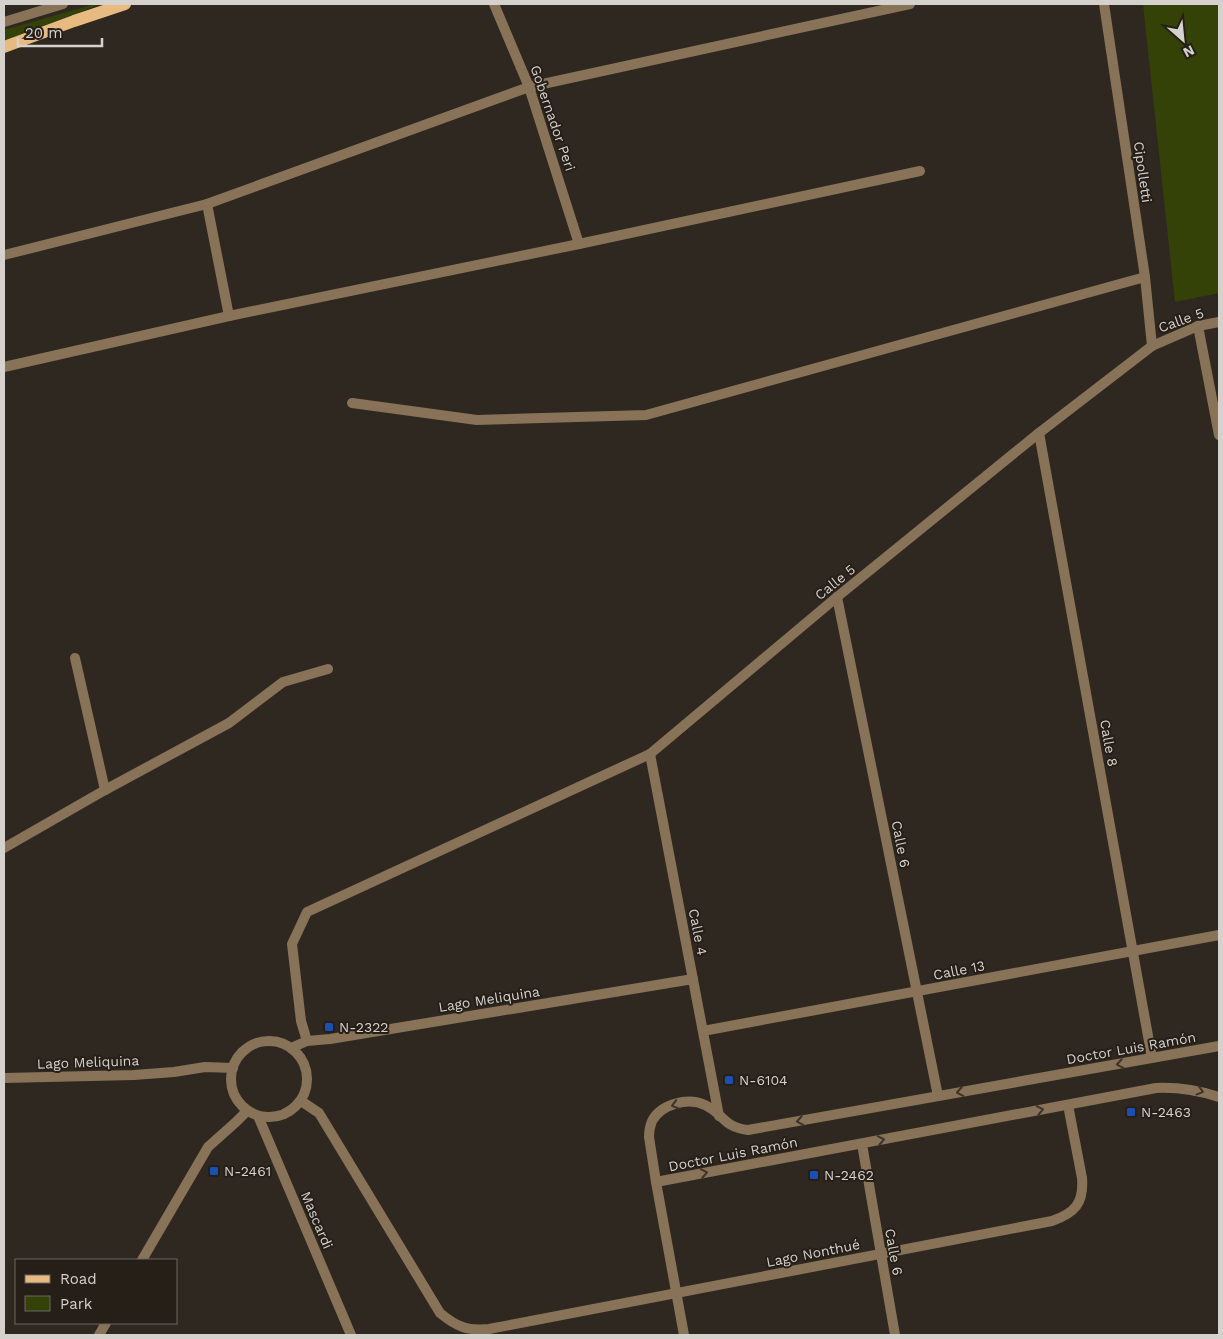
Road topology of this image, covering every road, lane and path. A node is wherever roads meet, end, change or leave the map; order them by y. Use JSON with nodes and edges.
{"nodes":[{"id":1,"x":63,"y":4,"type":"edge"},
{"id":2,"x":125,"y":4,"type":"edge"},
{"id":3,"x":494,"y":4,"type":"edge"},
{"id":4,"x":910,"y":4,"type":"edge"},
{"id":5,"x":1104,"y":4,"type":"edge"},
{"id":6,"x":4,"y":22,"type":"edge"},
{"id":7,"x":4,"y":47,"type":"edge"},
{"id":8,"x":530,"y":86,"type":"junction"},
{"id":9,"x":920,"y":171,"type":"dead end"},
{"id":10,"x":207,"y":204,"type":"junction"},
{"id":11,"x":579,"y":244,"type":"junction"},
{"id":12,"x":4,"y":255,"type":"edge"},
{"id":13,"x":1145,"y":277,"type":"junction"},
{"id":14,"x":229,"y":316,"type":"junction"},
{"id":15,"x":1219,"y":322,"type":"edge"},
{"id":16,"x":1198,"y":326,"type":"junction"},
{"id":17,"x":1152,"y":346,"type":"junction"},
{"id":18,"x":4,"y":367,"type":"edge"},
{"id":19,"x":352,"y":403,"type":"dead end"},
{"id":20,"x":1039,"y":433,"type":"junction"},
{"id":21,"x":1219,"y":435,"type":"edge"},
{"id":22,"x":837,"y":597,"type":"junction"},
{"id":23,"x":75,"y":658,"type":"dead end"},
{"id":24,"x":328,"y":669,"type":"dead end"},
{"id":25,"x":650,"y":754,"type":"junction"},
{"id":26,"x":105,"y":790,"type":"junction"},
{"id":27,"x":4,"y":848,"type":"edge"},
{"id":28,"x":1219,"y":935,"type":"edge"},
{"id":29,"x":1133,"y":951,"type":"junction"},
{"id":30,"x":693,"y":979,"type":"junction"},
{"id":31,"x":916,"y":992,"type":"junction"},
{"id":32,"x":703,"y":1031,"type":"junction"},
{"id":33,"x":307,"y":1041,"type":"junction"},
{"id":34,"x":1219,"y":1046,"type":"edge"},
{"id":35,"x":291,"y":1048,"type":"junction"},
{"id":36,"x":1152,"y":1058,"type":"junction"},
{"id":37,"x":233,"y":1068,"type":"junction"},
{"id":38,"x":4,"y":1078,"type":"edge"},
{"id":39,"x":938,"y":1096,"type":"junction"},
{"id":40,"x":1219,"y":1097,"type":"edge"},
{"id":41,"x":301,"y":1101,"type":"junction"},
{"id":42,"x":1068,"y":1105,"type":"junction"},
{"id":43,"x":247,"y":1111,"type":"junction"},
{"id":44,"x":258,"y":1116,"type":"junction"},
{"id":45,"x":719,"y":1116,"type":"junction"},
{"id":46,"x":862,"y":1144,"type":"junction"},
{"id":47,"x":656,"y":1182,"type":"junction"},
{"id":48,"x":881,"y":1254,"type":"junction"},
{"id":49,"x":143,"y":1259,"type":"edge"},
{"id":50,"x":676,"y":1293,"type":"junction"},
{"id":51,"x":105,"y":1324,"type":"edge"},
{"id":52,"x":99,"y":1335,"type":"edge"},
{"id":53,"x":351,"y":1335,"type":"edge"},
{"id":54,"x":684,"y":1335,"type":"edge"},
{"id":55,"x":895,"y":1335,"type":"edge"}],
"edges":[{"from":1,"to":6,"type":"street"},
{"from":2,"to":7,"type":"main road"},
{"from":3,"to":8,"type":"street","name":"Gobernador Peri"},
{"from":4,"to":8,"type":"street"},
{"from":5,"to":13,"type":"street","name":"Cipolletti"},
{"from":8,"to":10,"type":"street"},
{"from":8,"to":11,"type":"street","name":"Gobernador Peri"},
{"from":9,"to":11,"type":"street"},
{"from":10,"to":12,"type":"street"},
{"from":10,"to":14,"type":"street"},
{"from":11,"to":14,"type":"street"},
{"from":13,"to":17,"type":"street","name":"Cipolletti"},
{"from":13,"to":19,"type":"street"},
{"from":14,"to":18,"type":"street"},
{"from":15,"to":16,"type":"street","name":"Calle 5"},
{"from":16,"to":17,"type":"street","name":"Calle 5"},
{"from":16,"to":21,"type":"street"},
{"from":17,"to":20,"type":"street","name":"Calle 5"},
{"from":20,"to":22,"type":"street","name":"Calle 5"},
{"from":20,"to":29,"type":"street","name":"Calle 8"},
{"from":22,"to":25,"type":"street","name":"Calle 5"},
{"from":22,"to":31,"type":"street","name":"Calle 6"},
{"from":23,"to":26,"type":"street"},
{"from":24,"to":26,"type":"street"},
{"from":25,"to":30,"type":"street","name":"Calle 4"},
{"from":25,"to":33,"type":"street","name":"Calle 5"},
{"from":26,"to":27,"type":"street"},
{"from":28,"to":29,"type":"street","name":"Calle 13"},
{"from":29,"to":31,"type":"street","name":"Calle 13"},
{"from":29,"to":36,"type":"street","name":"Calle 8"},
{"from":30,"to":32,"type":"street","name":"Calle 4"},
{"from":30,"to":33,"type":"street","name":"Lago Meliquina"},
{"from":31,"to":32,"type":"street","name":"Calle 13"},
{"from":31,"to":39,"type":"street","name":"Calle 6"},
{"from":32,"to":45,"type":"street","name":"Calle 4"},
{"from":33,"to":35,"type":"street","name":"Lago Meliquina"},
{"from":34,"to":36,"type":"street","name":"Doctor Luis Ramón"},
{"from":35,"to":37,"type":"street"},
{"from":35,"to":41,"type":"street"},
{"from":36,"to":39,"type":"street","name":"Doctor Luis Ramón","one_way":true},
{"from":37,"to":38,"type":"street","name":"Lago Meliquina"},
{"from":37,"to":43,"type":"street"},
{"from":39,"to":45,"type":"street","name":"Doctor Luis Ramón","one_way":true},
{"from":42,"to":40,"type":"street","name":"Doctor Luis Ramón","one_way":true},
{"from":41,"to":44,"type":"street"},
{"from":41,"to":50,"type":"street","name":"Lago Nonthué"},
{"from":46,"to":42,"type":"street","name":"Doctor Luis Ramón","one_way":true},
{"from":42,"to":48,"type":"street","name":"Lago Nonthué"},
{"from":43,"to":44,"type":"street"},
{"from":43,"to":49,"type":"street"},
{"from":44,"to":53,"type":"street","name":"Mascardi"},
{"from":45,"to":47,"type":"street","name":"Doctor Luis Ramón","one_way":true},
{"from":47,"to":46,"type":"street","name":"Doctor Luis Ramón","one_way":true},
{"from":46,"to":48,"type":"street","name":"Calle 6"},
{"from":47,"to":50,"type":"street"},
{"from":48,"to":50,"type":"street","name":"Lago Nonthué"},
{"from":48,"to":55,"type":"street","name":"Calle 6"},
{"from":50,"to":54,"type":"street"},
{"from":51,"to":52,"type":"street"}]}
